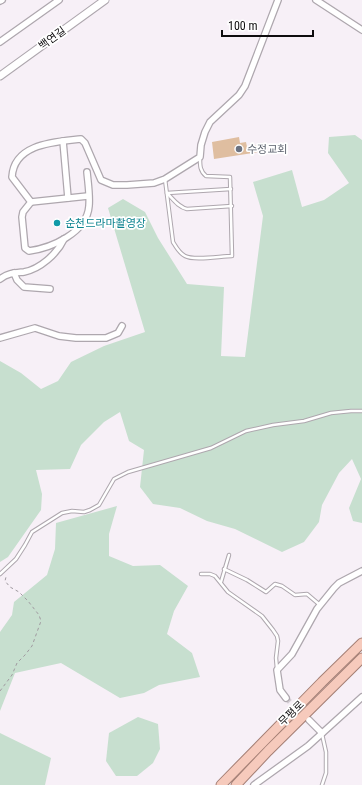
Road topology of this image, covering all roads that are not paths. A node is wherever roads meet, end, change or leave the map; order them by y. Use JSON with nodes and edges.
{"nodes":[{"id":1,"x":59,"y":0,"type":"edge"},
{"id":2,"x":105,"y":0,"type":"edge"},
{"id":3,"x":278,"y":0,"type":"edge"},
{"id":4,"x":316,"y":0,"type":"edge"},
{"id":5,"x":362,"y":30,"type":"edge"},
{"id":6,"x":0,"y":42,"type":"edge"},
{"id":7,"x":0,"y":76,"type":"edge"},
{"id":8,"x":63,"y":141,"type":"junction"},
{"id":9,"x":200,"y":152,"type":"junction"},
{"id":10,"x":87,"y":172,"type":"dead end"},
{"id":11,"x":165,"y":179,"type":"junction"},
{"id":12,"x":231,"y":189,"type":"junction"},
{"id":13,"x":166,"y":193,"type":"junction"},
{"id":14,"x":88,"y":196,"type":"junction"},
{"id":15,"x":68,"y":198,"type":"junction"},
{"id":16,"x":31,"y":202,"type":"junction"},
{"id":17,"x":232,"y":206,"type":"junction"},
{"id":18,"x":64,"y":239,"type":"junction"},
{"id":19,"x":14,"y":273,"type":"junction"},
{"id":20,"x":0,"y":279,"type":"edge"},
{"id":21,"x":50,"y":289,"type":"dead end"},
{"id":22,"x":122,"y":326,"type":"dead end"},
{"id":23,"x":0,"y":338,"type":"edge"},
{"id":24,"x":362,"y":411,"type":"edge"},
{"id":25,"x":229,"y":555,"type":"dead end"},
{"id":26,"x":224,"y":569,"type":"junction"},
{"id":27,"x":362,"y":571,"type":"edge"},
{"id":28,"x":0,"y":573,"type":"edge"},
{"id":29,"x":202,"y":574,"type":"dead end"},
{"id":30,"x":221,"y":582,"type":"junction"},
{"id":31,"x":320,"y":605,"type":"junction"},
{"id":32,"x":362,"y":643,"type":"edge"},
{"id":33,"x":362,"y":658,"type":"edge"},
{"id":34,"x":362,"y":663,"type":"edge"},
{"id":35,"x":277,"y":670,"type":"junction"},
{"id":36,"x":349,"y":671,"type":"junction"},
{"id":37,"x":362,"y":696,"type":"edge"},
{"id":38,"x":286,"y":698,"type":"tunnel mouth"},
{"id":39,"x":309,"y":720,"type":"tunnel mouth"},
{"id":40,"x":322,"y":733,"type":"junction"},
{"id":41,"x":221,"y":785,"type":"edge"},
{"id":42,"x":236,"y":785,"type":"edge"},
{"id":43,"x":254,"y":785,"type":"edge"},
{"id":44,"x":322,"y":785,"type":"edge"}],
"edges":[{"from":1,"to":6,"type":"street"},
{"from":2,"to":7,"type":"street","name":"백연길"},
{"from":3,"to":9,"type":"street"},
{"from":4,"to":5,"type":"street"},
{"from":8,"to":11,"type":"street"},
{"from":8,"to":15,"type":"street"},
{"from":8,"to":16,"type":"street"},
{"from":9,"to":11,"type":"street"},
{"from":9,"to":12,"type":"lane"},
{"from":10,"to":14,"type":"street"},
{"from":11,"to":13,"type":"lane"},
{"from":12,"to":13,"type":"lane"},
{"from":12,"to":17,"type":"lane"},
{"from":13,"to":17,"type":"lane"},
{"from":13,"to":17,"type":"lane"},
{"from":14,"to":15,"type":"street"},
{"from":14,"to":18,"type":"street"},
{"from":15,"to":16,"type":"street"},
{"from":16,"to":18,"type":"street"},
{"from":18,"to":19,"type":"street"},
{"from":19,"to":20,"type":"street"},
{"from":19,"to":21,"type":"street"},
{"from":22,"to":23,"type":"street"},
{"from":24,"to":28,"type":"lane"},
{"from":25,"to":26,"type":"lane"},
{"from":26,"to":30,"type":"lane"},
{"from":26,"to":31,"type":"lane"},
{"from":27,"to":31,"type":"street"},
{"from":29,"to":30,"type":"lane"},
{"from":30,"to":35,"type":"lane"},
{"from":31,"to":35,"type":"street"},
{"from":32,"to":41,"type":"highway","name":"무평로"},
{"from":33,"to":36,"type":"highway","name":"무평로"},
{"from":34,"to":36,"type":"highway"},
{"from":35,"to":38,"type":"street"},
{"from":36,"to":42,"type":"highway","name":"무평로"},
{"from":37,"to":40,"type":"street"},
{"from":39,"to":40,"type":"street"},
{"from":40,"to":43,"type":"street"},
{"from":40,"to":44,"type":"lane"}]}
